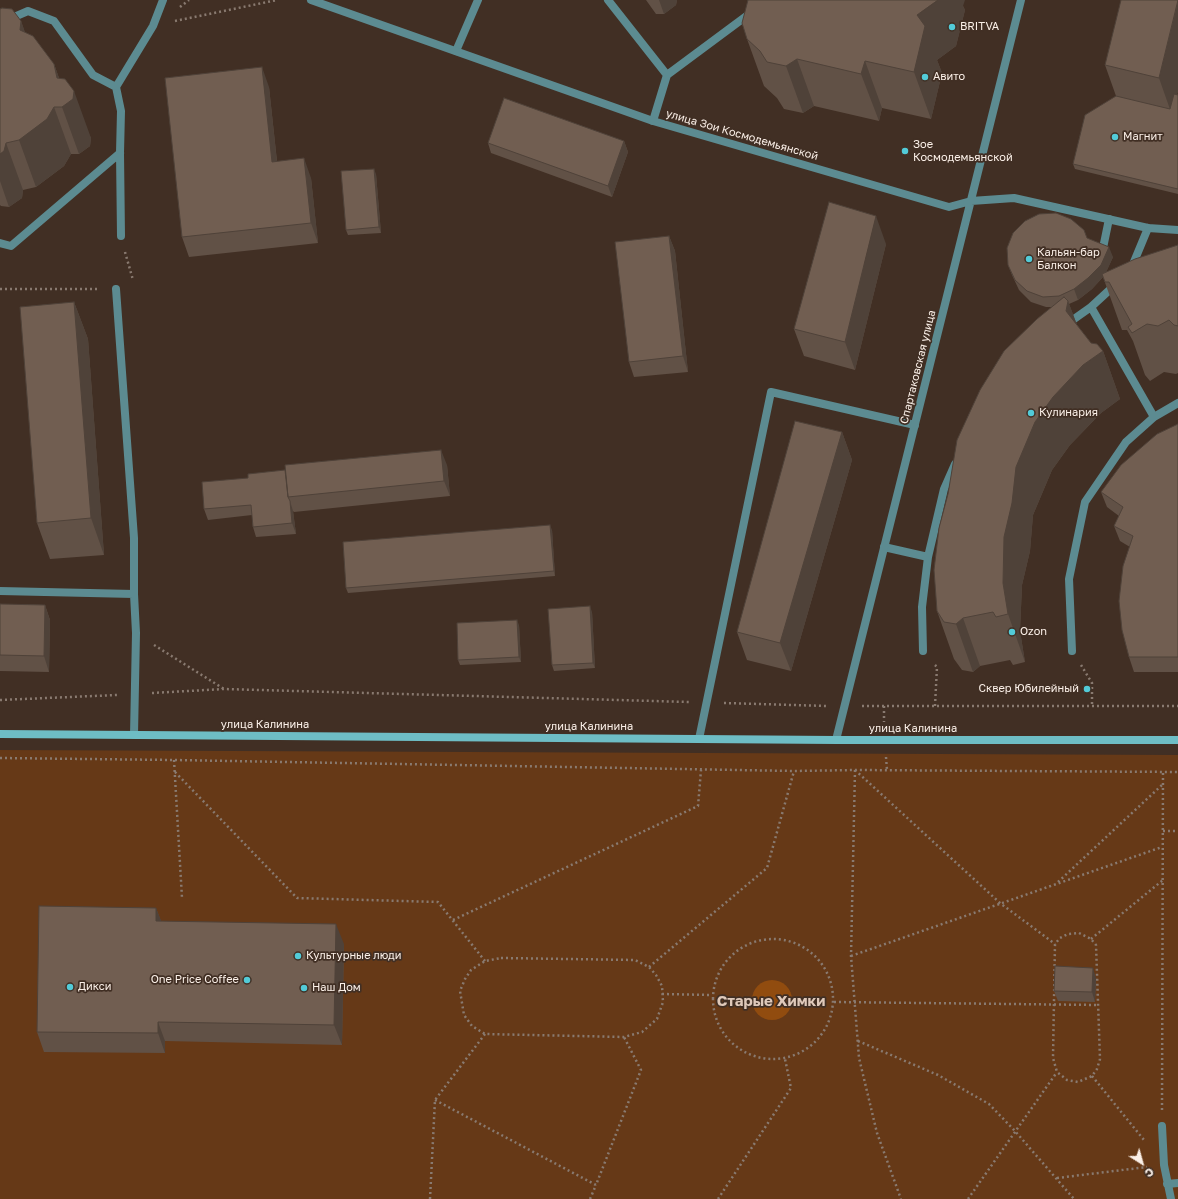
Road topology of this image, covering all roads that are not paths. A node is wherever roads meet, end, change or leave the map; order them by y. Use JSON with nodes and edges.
{"nodes":[{"id":1,"x":163,"y":0,"type":"edge"},
{"id":2,"x":311,"y":0,"type":"edge"},
{"id":3,"x":478,"y":0,"type":"edge"},
{"id":4,"x":608,"y":0,"type":"edge"},
{"id":5,"x":768,"y":0,"type":"edge"},
{"id":6,"x":1022,"y":0,"type":"edge"},
{"id":7,"x":0,"y":23,"type":"edge"},
{"id":8,"x":456,"y":51,"type":"junction"},
{"id":9,"x":668,"y":75,"type":"junction"},
{"id":10,"x":116,"y":87,"type":"junction"},
{"id":11,"x":653,"y":121,"type":"junction"},
{"id":12,"x":120,"y":153,"type":"junction"},
{"id":13,"x":971,"y":201,"type":"junction"},
{"id":14,"x":1109,"y":219,"type":"junction"},
{"id":15,"x":1148,"y":228,"type":"junction"},
{"id":16,"x":1178,"y":230,"type":"edge"},
{"id":17,"x":120,"y":236,"type":"road end"},
{"id":18,"x":0,"y":243,"type":"edge"},
{"id":19,"x":1102,"y":253,"type":"edge"},
{"id":20,"x":116,"y":289,"type":"road end"},
{"id":21,"x":1091,"y":307,"type":"junction"},
{"id":22,"x":1060,"y":330,"type":"edge"},
{"id":23,"x":1178,"y":403,"type":"edge"},
{"id":24,"x":1154,"y":417,"type":"junction"},
{"id":25,"x":915,"y":425,"type":"junction"},
{"id":26,"x":960,"y":454,"type":"edge"},
{"id":27,"x":884,"y":548,"type":"junction"},
{"id":28,"x":928,"y":557,"type":"junction"},
{"id":29,"x":0,"y":591,"type":"edge"},
{"id":30,"x":134,"y":594,"type":"junction"},
{"id":31,"x":922,"y":651,"type":"road end"},
{"id":32,"x":1072,"y":651,"type":"road end"},
{"id":33,"x":0,"y":734,"type":"edge"},
{"id":34,"x":134,"y":735,"type":"junction"},
{"id":35,"x":699,"y":739,"type":"junction"},
{"id":36,"x":836,"y":740,"type":"junction"},
{"id":37,"x":1178,"y":740,"type":"edge"},
{"id":38,"x":1162,"y":1126,"type":"road end"},
{"id":39,"x":1178,"y":1182,"type":"edge"},
{"id":40,"x":1167,"y":1184,"type":"junction"},
{"id":41,"x":1171,"y":1199,"type":"edge"}],
"edges":[{"from":1,"to":10,"type":"street"},
{"from":2,"to":8,"type":"street","name":"улица Зои Космодемьянской"},
{"from":3,"to":8,"type":"street"},
{"from":4,"to":9,"type":"street"},
{"from":5,"to":9,"type":"street"},
{"from":6,"to":13,"type":"street","name":"Спартаковская улица"},
{"from":7,"to":10,"type":"street"},
{"from":8,"to":11,"type":"street","name":"улица Зои Космодемьянской"},
{"from":9,"to":11,"type":"street"},
{"from":10,"to":12,"type":"street"},
{"from":11,"to":13,"type":"street","name":"улица Зои Космодемьянской"},
{"from":12,"to":17,"type":"street"},
{"from":12,"to":18,"type":"street"},
{"from":13,"to":14,"type":"street","name":"улица Зои Космодемьянской"},
{"from":13,"to":25,"type":"street","name":"Спартаковская улица"},
{"from":14,"to":15,"type":"street","name":"улица Зои Космодемьянской"},
{"from":14,"to":19,"type":"street"},
{"from":15,"to":16,"type":"street","name":"улица Зои Космодемьянской"},
{"from":15,"to":21,"type":"street"},
{"from":20,"to":30,"type":"street"},
{"from":21,"to":22,"type":"street"},
{"from":21,"to":24,"type":"street"},
{"from":23,"to":24,"type":"street"},
{"from":24,"to":32,"type":"street"},
{"from":25,"to":27,"type":"street","name":"Спартаковская улица"},
{"from":25,"to":35,"type":"street"},
{"from":26,"to":28,"type":"street"},
{"from":27,"to":28,"type":"street"},
{"from":27,"to":36,"type":"street","name":"Спартаковская улица"},
{"from":28,"to":31,"type":"street"},
{"from":29,"to":30,"type":"street"},
{"from":30,"to":34,"type":"street"},
{"from":33,"to":34,"type":"street","name":"улица Калинина"},
{"from":34,"to":35,"type":"street","name":"улица Калинина"},
{"from":35,"to":36,"type":"street","name":"улица Калинина"},
{"from":36,"to":37,"type":"street","name":"улица Калинина"},
{"from":38,"to":40,"type":"street"},
{"from":39,"to":40,"type":"street"},
{"from":40,"to":41,"type":"street"}]}
